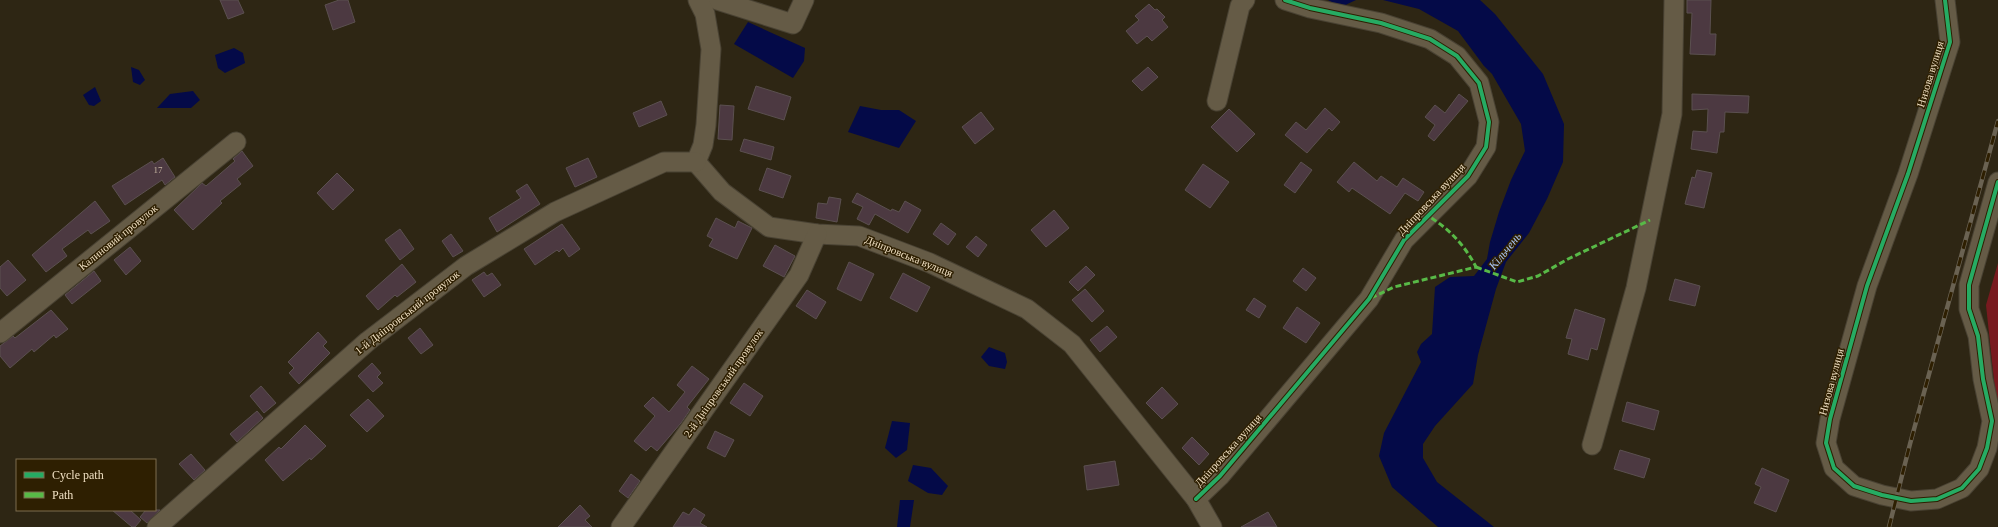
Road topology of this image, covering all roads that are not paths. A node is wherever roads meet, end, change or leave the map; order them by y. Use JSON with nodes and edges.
{"nodes":[{"id":1,"x":698,"y":0,"type":"edge"},
{"id":2,"x":717,"y":0,"type":"edge"},
{"id":3,"x":804,"y":0,"type":"edge"},
{"id":4,"x":1245,"y":0,"type":"edge"},
{"id":5,"x":1285,"y":0,"type":"edge"},
{"id":6,"x":1674,"y":0,"type":"edge"},
{"id":7,"x":1946,"y":0,"type":"edge"},
{"id":8,"x":1217,"y":101,"type":"dead end"},
{"id":9,"x":236,"y":142,"type":"dead end"},
{"id":10,"x":696,"y":162,"type":"junction"},
{"id":11,"x":1998,"y":182,"type":"edge"},
{"id":12,"x":817,"y":234,"type":"junction"},
{"id":13,"x":0,"y":333,"type":"edge"},
{"id":14,"x":1592,"y":445,"type":"dead end"},
{"id":15,"x":1196,"y":499,"type":"junction"},
{"id":16,"x":1209,"y":526,"type":"edge"},
{"id":17,"x":157,"y":527,"type":"edge"},
{"id":18,"x":621,"y":527,"type":"edge"}],
"edges":[{"from":1,"to":10,"type":"street"},
{"from":2,"to":3,"type":"street"},
{"from":4,"to":8,"type":"street"},
{"from":5,"to":15,"type":"street","name":"Дніпровська вулиця"},
{"from":6,"to":14,"type":"street"},
{"from":7,"to":11,"type":"street","name":"Низова вулиця"},
{"from":9,"to":13,"type":"street","name":"Калиновий провулок"},
{"from":10,"to":12,"type":"street","name":"Дніпровська вулиця"},
{"from":10,"to":17,"type":"street","name":"1-й Дніпровський провулок"},
{"from":12,"to":15,"type":"street","name":"Дніпровська вулиця"},
{"from":12,"to":18,"type":"street","name":"2-й Дніпровський провулок"},
{"from":15,"to":16,"type":"street","name":"Дніпровська вулиця"}]}
